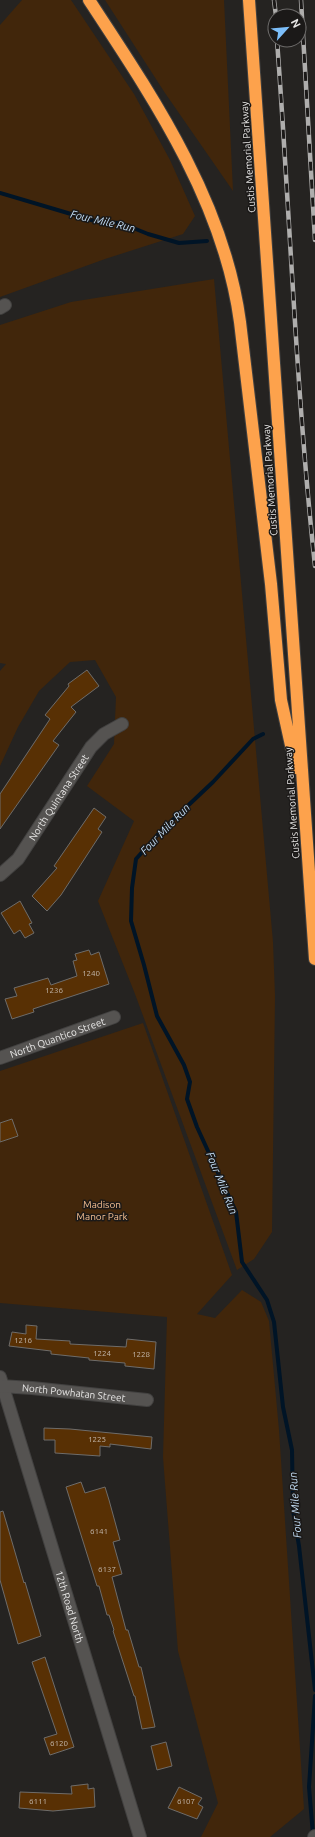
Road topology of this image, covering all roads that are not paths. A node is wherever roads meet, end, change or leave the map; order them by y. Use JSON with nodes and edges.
{"nodes":[{"id":1,"x":89,"y":0,"type":"edge"},
{"id":2,"x":249,"y":0,"type":"edge"},
{"id":3,"x":122,"y":724,"type":"dead end"},
{"id":4,"x":305,"y":810,"type":"junction"},
{"id":5,"x":0,"y":875,"type":"edge"},
{"id":6,"x":315,"y":958,"type":"edge"},
{"id":7,"x":114,"y":1017,"type":"dead end"},
{"id":8,"x":0,"y":1058,"type":"edge"},
{"id":9,"x":1,"y":1383,"type":"edge"},
{"id":10,"x":147,"y":1400,"type":"dead end"},
{"id":11,"x":140,"y":1837,"type":"edge"}],
"edges":[{"from":1,"to":4,"type":"highway"},
{"from":2,"to":4,"type":"highway","name":"Custis Memorial Parkway"},
{"from":3,"to":5,"type":"street","name":"North Quintana Street"},
{"from":4,"to":6,"type":"highway","name":"Custis Memorial Parkway"},
{"from":7,"to":8,"type":"street","name":"North Quantico Street"},
{"from":9,"to":10,"type":"street","name":"North Powhatan Street"},
{"from":9,"to":11,"type":"street","name":"12th Road North"}]}
